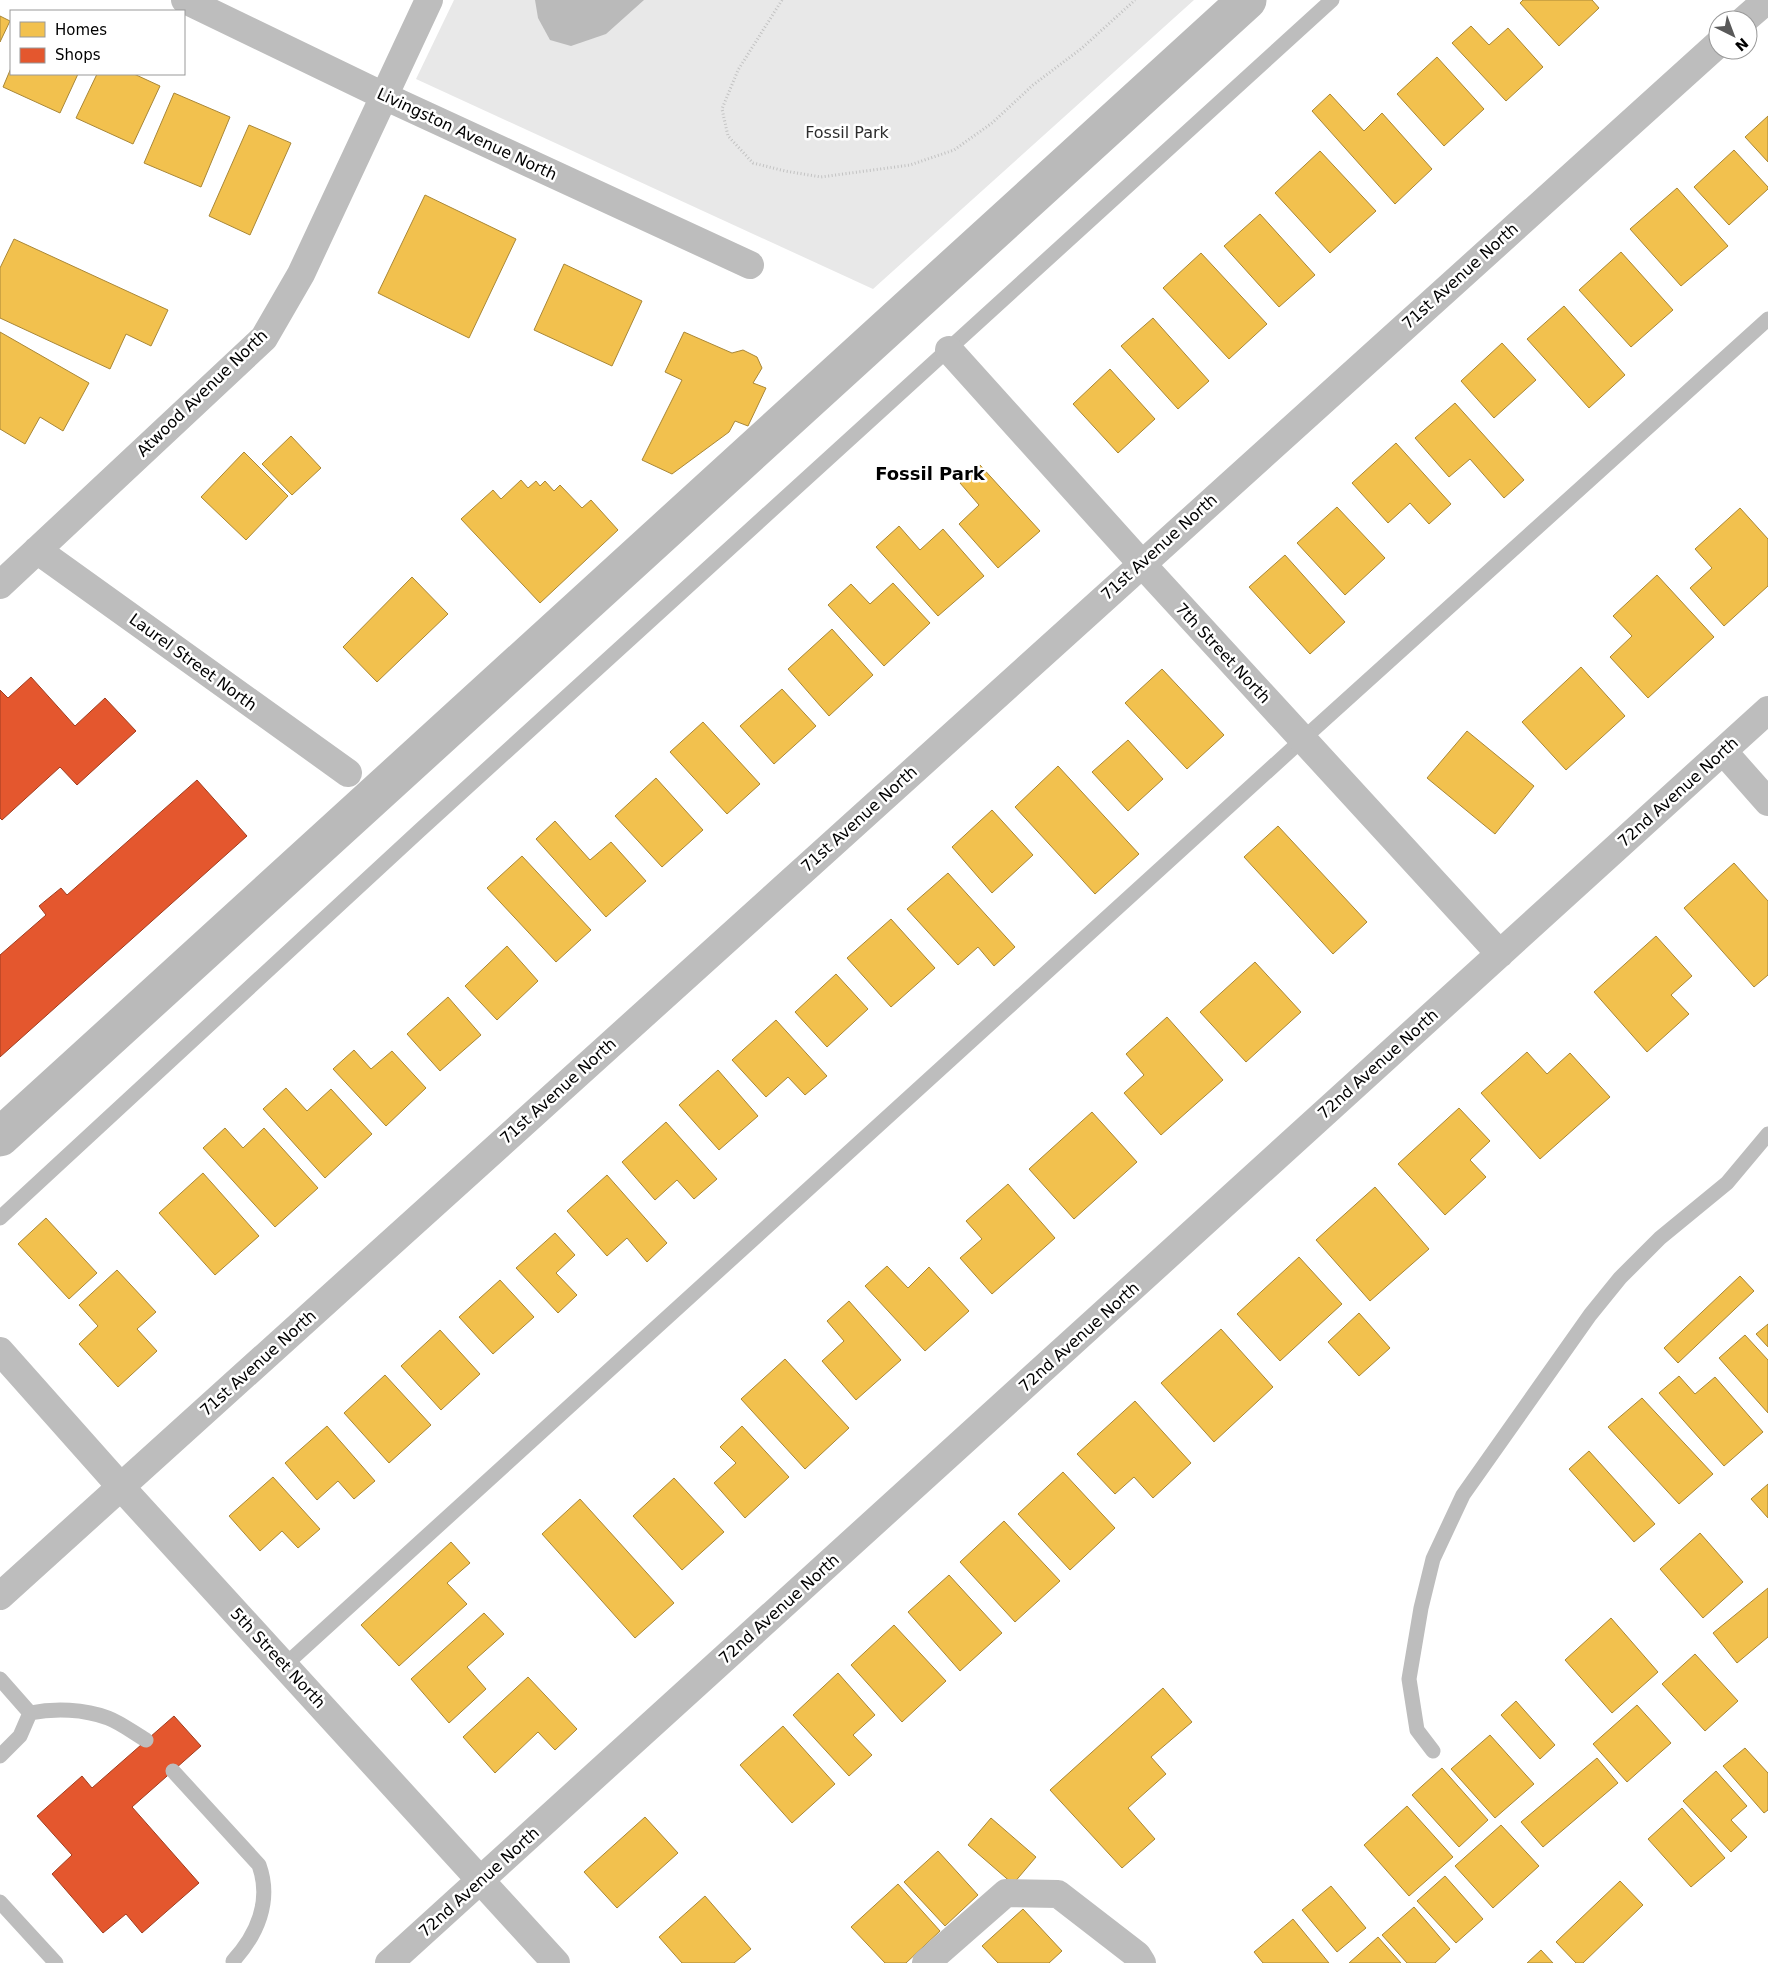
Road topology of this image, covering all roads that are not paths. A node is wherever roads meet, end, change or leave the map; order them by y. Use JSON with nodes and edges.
{"nodes":[{"id":1,"x":185,"y":0,"type":"edge"},
{"id":2,"x":429,"y":0,"type":"edge"},
{"id":3,"x":1332,"y":0,"type":"edge"},
{"id":4,"x":1767,"y":0,"type":"edge"},
{"id":5,"x":1756,"y":10,"type":"edge"},
{"id":6,"x":1708,"y":53,"type":"edge"},
{"id":7,"x":384,"y":96,"type":"junction"},
{"id":8,"x":750,"y":265,"type":"dead end"},
{"id":9,"x":1768,"y":319,"type":"edge"},
{"id":10,"x":949,"y":350,"type":"junction"},
{"id":11,"x":37,"y":550,"type":"junction"},
{"id":12,"x":1141,"y":564,"type":"junction"},
{"id":13,"x":0,"y":585,"type":"edge"},
{"id":14,"x":1768,"y":710,"type":"edge"},
{"id":15,"x":1303,"y":739,"type":"junction"},
{"id":16,"x":1723,"y":751,"type":"junction"},
{"id":17,"x":348,"y":774,"type":"dead end"},
{"id":18,"x":1768,"y":802,"type":"edge"},
{"id":19,"x":1500,"y":954,"type":"junction"},
{"id":20,"x":1768,"y":1134,"type":"edge"},
{"id":21,"x":0,"y":1218,"type":"edge"},
{"id":22,"x":0,"y":1351,"type":"edge"},
{"id":23,"x":121,"y":1487,"type":"junction"},
{"id":24,"x":0,"y":1596,"type":"edge"},
{"id":25,"x":285,"y":1666,"type":"junction"},
{"id":26,"x":0,"y":1679,"type":"edge"},
{"id":27,"x":30,"y":1712,"type":"junction"},
{"id":28,"x":146,"y":1740,"type":"dead end"},
{"id":29,"x":1433,"y":1752,"type":"dead end"},
{"id":30,"x":0,"y":1756,"type":"edge"},
{"id":31,"x":173,"y":1771,"type":"dead end"},
{"id":32,"x":482,"y":1880,"type":"junction"},
{"id":33,"x":0,"y":1902,"type":"edge"},
{"id":34,"x":236,"y":1962,"type":"edge"},
{"id":35,"x":56,"y":1963,"type":"edge"},
{"id":36,"x":389,"y":1963,"type":"edge"},
{"id":37,"x":556,"y":1963,"type":"edge"},
{"id":38,"x":926,"y":1963,"type":"edge"},
{"id":39,"x":1142,"y":1963,"type":"edge"}],
"edges":[{"from":1,"to":7,"type":"street","name":"Livingston Avenue North"},
{"from":2,"to":7,"type":"street","name":"Atwood Avenue North"},
{"from":3,"to":10,"type":"lane"},
{"from":4,"to":5,"type":"street"},
{"from":6,"to":12,"type":"street","name":"71st Avenue North"},
{"from":7,"to":8,"type":"street","name":"Livingston Avenue North"},
{"from":7,"to":11,"type":"street","name":"Atwood Avenue North"},
{"from":9,"to":15,"type":"lane"},
{"from":10,"to":12,"type":"street","name":"7th Street North"},
{"from":10,"to":21,"type":"lane"},
{"from":11,"to":13,"type":"street","name":"Atwood Avenue North"},
{"from":11,"to":17,"type":"street","name":"Laurel Street North"},
{"from":12,"to":15,"type":"street","name":"7th Street North"},
{"from":12,"to":23,"type":"street","name":"71st Avenue North"},
{"from":14,"to":16,"type":"street","name":"72nd Avenue North"},
{"from":15,"to":19,"type":"street","name":"7th Street North"},
{"from":15,"to":25,"type":"lane"},
{"from":16,"to":18,"type":"street"},
{"from":16,"to":19,"type":"street","name":"72nd Avenue North"},
{"from":19,"to":32,"type":"street","name":"72nd Avenue North"},
{"from":20,"to":29,"type":"lane"},
{"from":22,"to":23,"type":"street","name":"5th Street North"},
{"from":23,"to":24,"type":"street","name":"71st Avenue North"},
{"from":23,"to":25,"type":"street","name":"5th Street North"},
{"from":25,"to":32,"type":"street","name":"5th Street North"},
{"from":26,"to":27,"type":"lane"},
{"from":27,"to":28,"type":"lane"},
{"from":27,"to":30,"type":"lane"},
{"from":31,"to":34,"type":"lane"},
{"from":32,"to":36,"type":"street","name":"72nd Avenue North"},
{"from":32,"to":37,"type":"street","name":"5th Street North"},
{"from":33,"to":35,"type":"lane"},
{"from":38,"to":39,"type":"street"}]}
